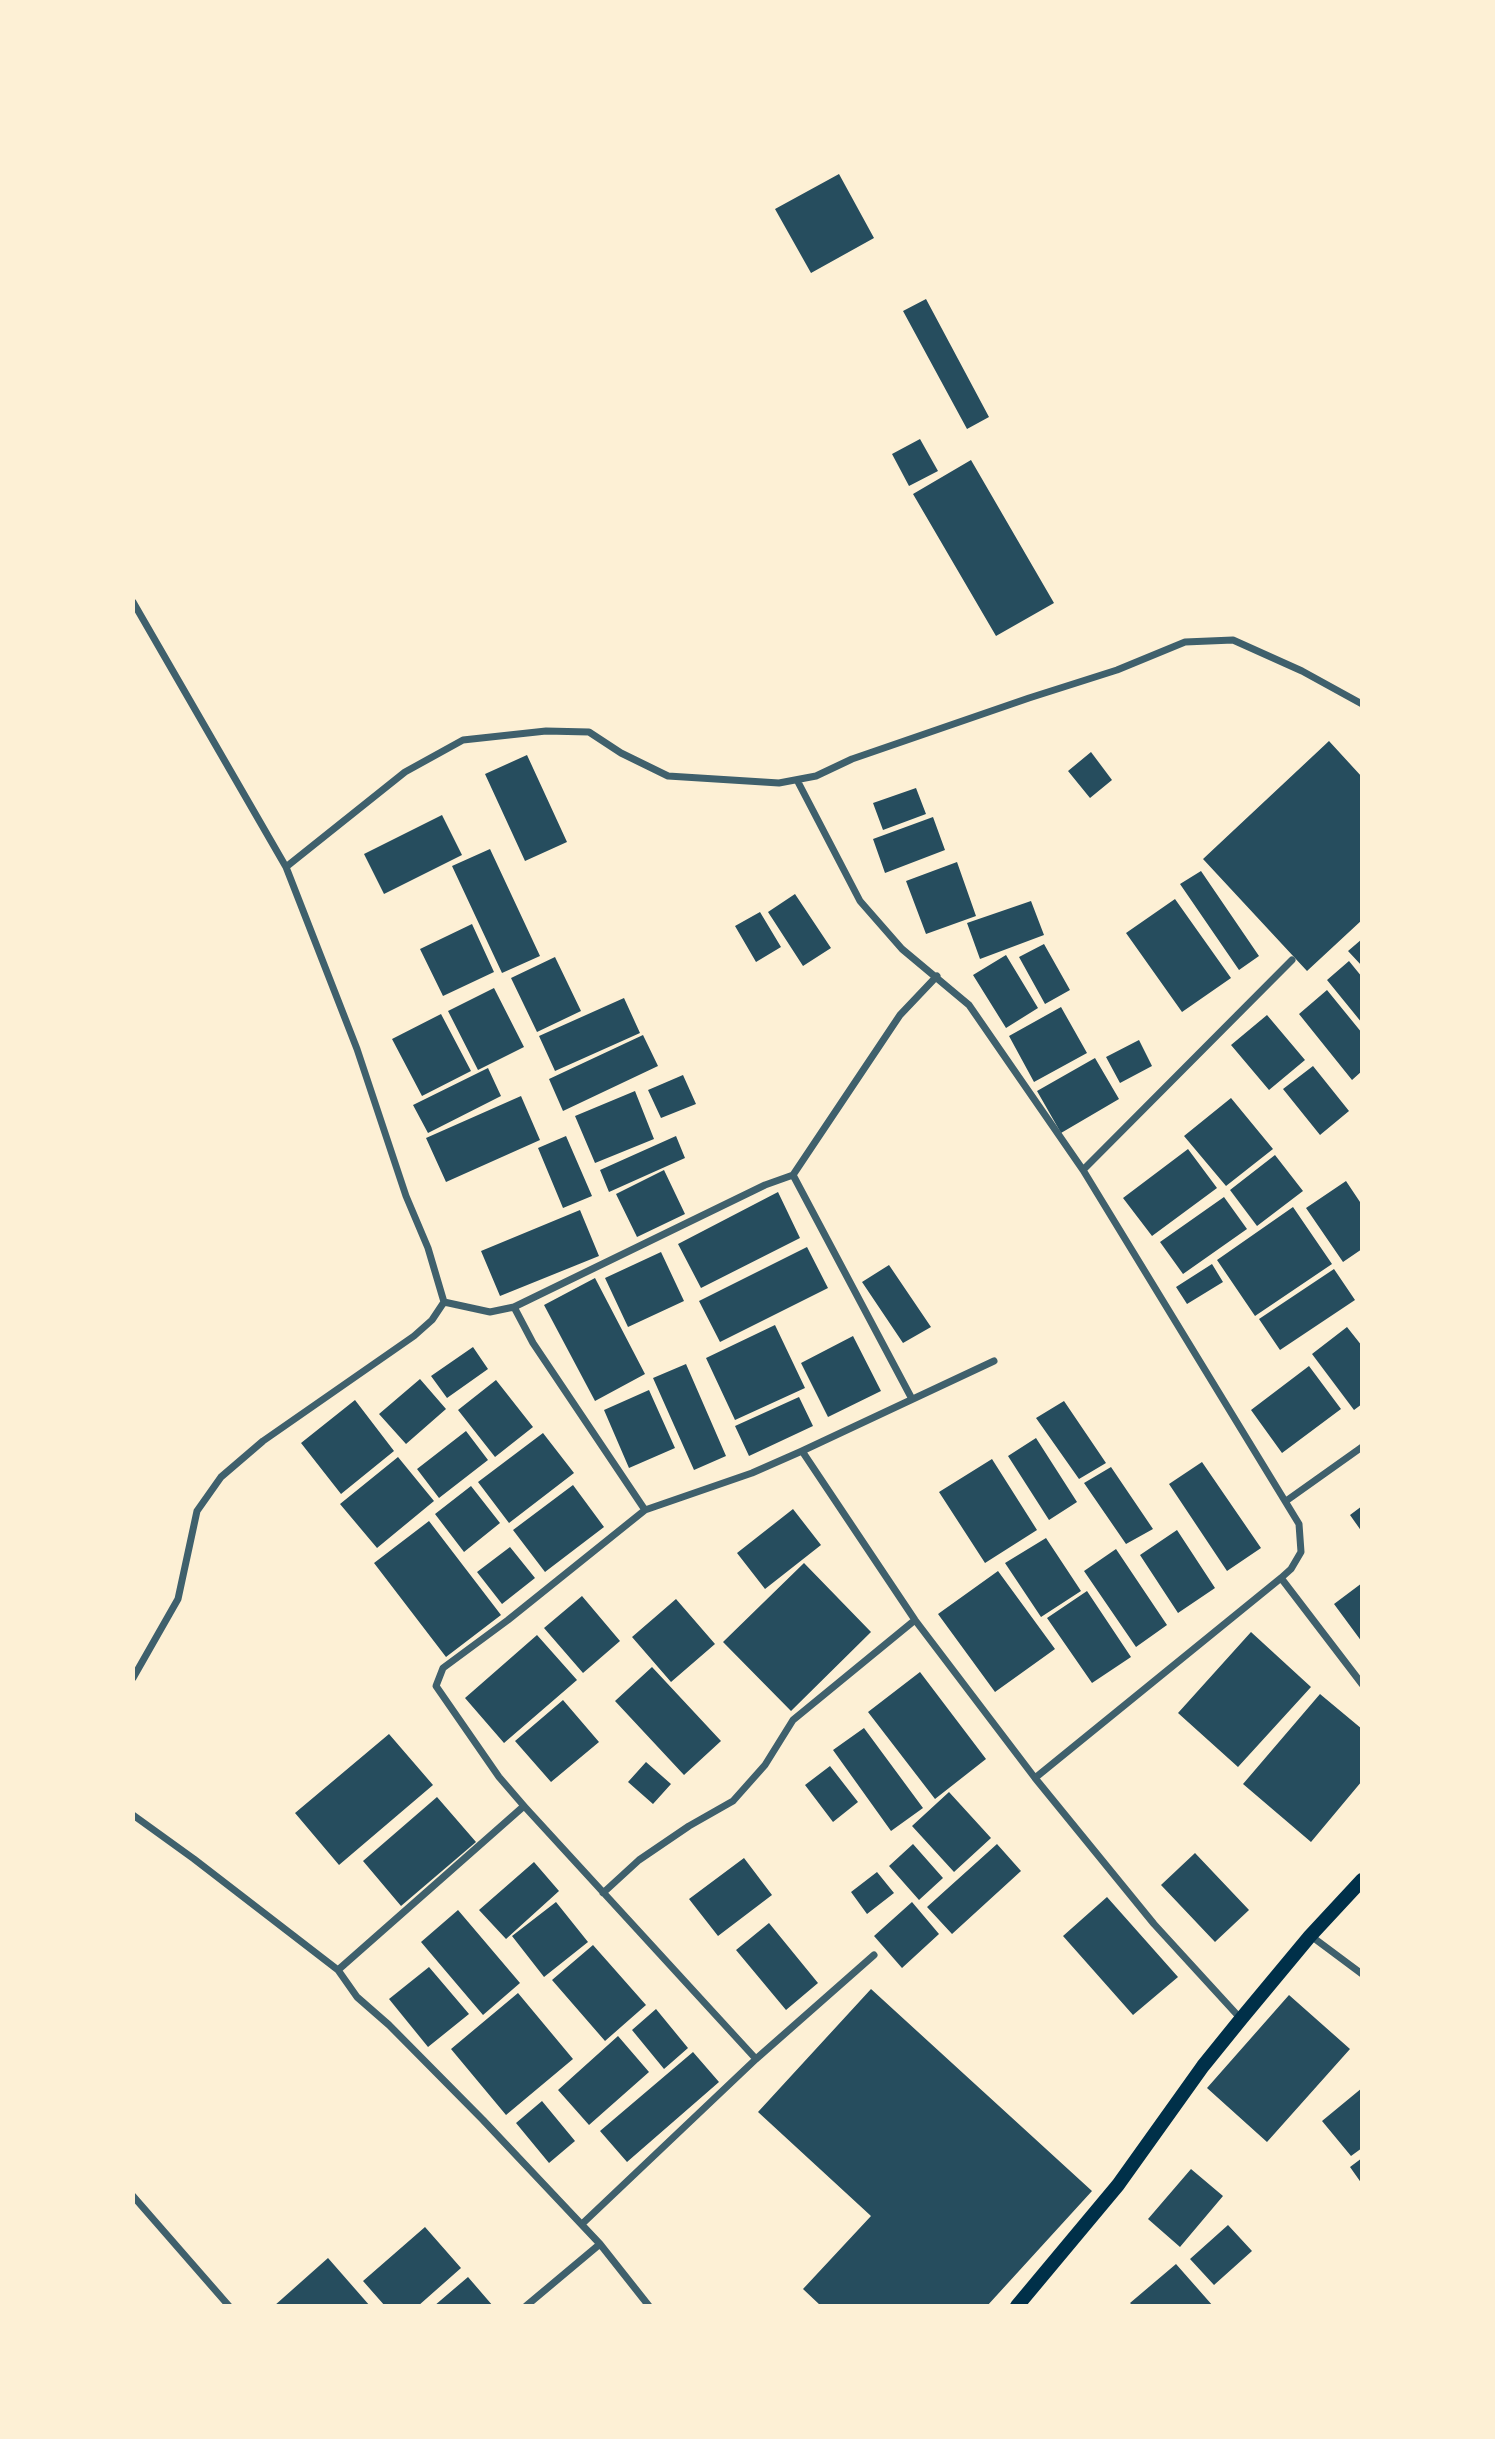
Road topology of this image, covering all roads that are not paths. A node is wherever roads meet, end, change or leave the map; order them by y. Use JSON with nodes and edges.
{"nodes":[{"id":1,"x":133,"y":602,"type":"edge"},
{"id":2,"x":1362,"y":704,"type":"edge"},
{"id":3,"x":797,"y":780,"type":"junction"},
{"id":4,"x":286,"y":867,"type":"junction"},
{"id":5,"x":1292,"y":960,"type":"dead end"},
{"id":6,"x":937,"y":976,"type":"junction"},
{"id":7,"x":1083,"y":1170,"type":"junction"},
{"id":8,"x":793,"y":1175,"type":"junction"},
{"id":9,"x":444,"y":1302,"type":"junction"},
{"id":10,"x":514,"y":1307,"type":"junction"},
{"id":11,"x":994,"y":1361,"type":"dead end"},
{"id":12,"x":912,"y":1399,"type":"junction"},
{"id":13,"x":1362,"y":1447,"type":"edge"},
{"id":14,"x":802,"y":1451,"type":"junction"},
{"id":15,"x":1286,"y":1501,"type":"junction"},
{"id":16,"x":645,"y":1510,"type":"junction"},
{"id":17,"x":1281,"y":1578,"type":"junction"},
{"id":18,"x":915,"y":1620,"type":"junction"},
{"id":19,"x":133,"y":1678,"type":"edge"},
{"id":20,"x":1362,"y":1684,"type":"edge"},
{"id":21,"x":1035,"y":1779,"type":"junction"},
{"id":22,"x":524,"y":1806,"type":"junction"},
{"id":23,"x":133,"y":1815,"type":"edge"},
{"id":24,"x":1362,"y":1880,"type":"edge"},
{"id":25,"x":603,"y":1893,"type":"junction"},
{"id":26,"x":1310,"y":1936,"type":"junction"},
{"id":27,"x":874,"y":1955,"type":"dead end"},
{"id":28,"x":338,"y":1970,"type":"junction"},
{"id":29,"x":1362,"y":1973,"type":"edge"},
{"id":30,"x":1241,"y":2018,"type":"junction"},
{"id":31,"x":756,"y":2059,"type":"junction"},
{"id":32,"x":133,"y":2196,"type":"edge"},
{"id":33,"x":582,"y":2224,"type":"junction"},
{"id":34,"x":600,"y":2244,"type":"junction"},
{"id":35,"x":229,"y":2306,"type":"edge"},
{"id":36,"x":526,"y":2306,"type":"edge"},
{"id":37,"x":649,"y":2306,"type":"edge"},
{"id":38,"x":1017,"y":2306,"type":"edge"}],
"edges":[{"from":1,"to":4,"type":"street"},
{"from":2,"to":3,"type":"street"},
{"from":3,"to":4,"type":"street"},
{"from":3,"to":6,"type":"street"},
{"from":4,"to":9,"type":"street"},
{"from":5,"to":7,"type":"street"},
{"from":6,"to":7,"type":"street"},
{"from":6,"to":8,"type":"street"},
{"from":7,"to":15,"type":"street"},
{"from":8,"to":10,"type":"street"},
{"from":8,"to":12,"type":"street"},
{"from":9,"to":10,"type":"street"},
{"from":9,"to":19,"type":"street"},
{"from":10,"to":16,"type":"street"},
{"from":11,"to":12,"type":"street"},
{"from":12,"to":14,"type":"street"},
{"from":13,"to":15,"type":"street"},
{"from":14,"to":16,"type":"street"},
{"from":14,"to":18,"type":"street"},
{"from":15,"to":17,"type":"street"},
{"from":16,"to":22,"type":"street"},
{"from":17,"to":20,"type":"street"},
{"from":17,"to":21,"type":"street"},
{"from":18,"to":21,"type":"street"},
{"from":18,"to":25,"type":"street"},
{"from":21,"to":30,"type":"street"},
{"from":22,"to":25,"type":"street"},
{"from":22,"to":28,"type":"street"},
{"from":23,"to":28,"type":"street"},
{"from":24,"to":26,"type":"main road"},
{"from":25,"to":31,"type":"street"},
{"from":26,"to":29,"type":"street"},
{"from":26,"to":30,"type":"main road"},
{"from":27,"to":31,"type":"street"},
{"from":28,"to":33,"type":"street"},
{"from":30,"to":38,"type":"main road"},
{"from":31,"to":33,"type":"street"},
{"from":32,"to":35,"type":"street"},
{"from":33,"to":34,"type":"street"},
{"from":34,"to":36,"type":"street"},
{"from":34,"to":37,"type":"street"}]}
